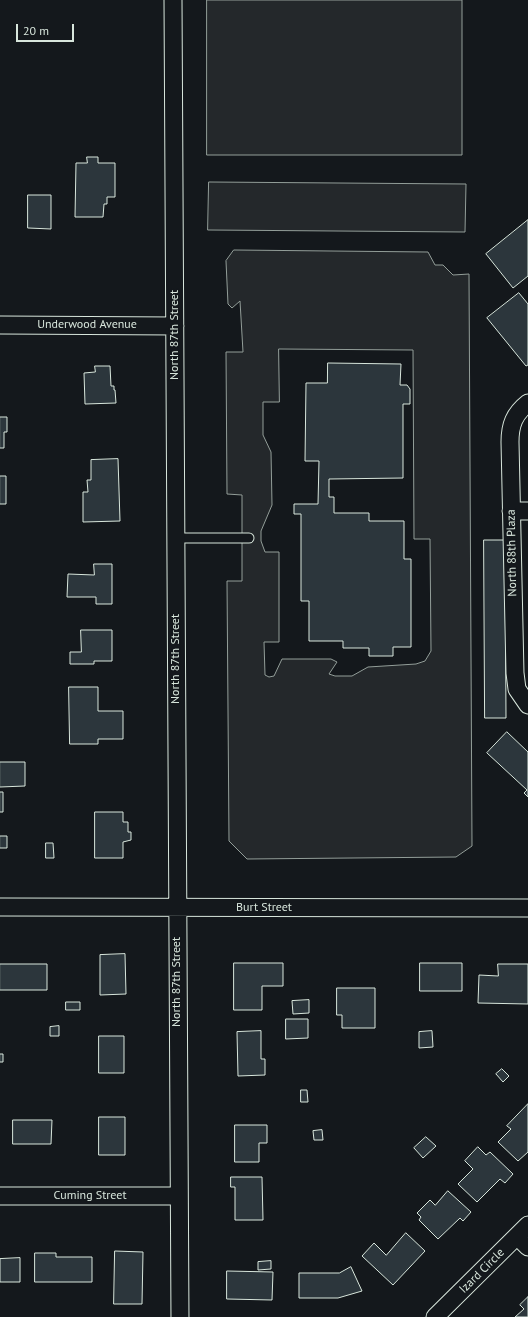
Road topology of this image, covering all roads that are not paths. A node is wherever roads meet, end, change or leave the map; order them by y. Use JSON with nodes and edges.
{"nodes":[{"id":1,"x":173,"y":0,"type":"edge"},
{"id":2,"x":0,"y":325,"type":"edge"},
{"id":3,"x":175,"y":326,"type":"junction"},
{"id":4,"x":528,"y":404,"type":"edge"},
{"id":5,"x":511,"y":511,"type":"junction"},
{"id":6,"x":528,"y":511,"type":"edge"},
{"id":7,"x":175,"y":538,"type":"junction"},
{"id":8,"x":249,"y":538,"type":"dead end"},
{"id":9,"x":528,"y":705,"type":"edge"},
{"id":10,"x":0,"y":907,"type":"edge"},
{"id":11,"x":177,"y":908,"type":"junction"},
{"id":12,"x":528,"y":908,"type":"edge"},
{"id":13,"x":0,"y":1196,"type":"edge"},
{"id":14,"x":179,"y":1196,"type":"junction"},
{"id":15,"x":524,"y":1236,"type":"edge"},
{"id":16,"x":180,"y":1317,"type":"edge"},
{"id":17,"x":435,"y":1317,"type":"edge"}],
"edges":[{"from":1,"to":3,"type":"street","name":"North 87th Street"},
{"from":2,"to":3,"type":"street","name":"Underwood Avenue"},
{"from":3,"to":7,"type":"street","name":"North 87th Street"},
{"from":4,"to":5,"type":"street","name":"North 88th Plaza"},
{"from":5,"to":6,"type":"street"},
{"from":5,"to":9,"type":"street","name":"North 88th Plaza"},
{"from":7,"to":8,"type":"lane"},
{"from":7,"to":11,"type":"street","name":"North 87th Street"},
{"from":10,"to":11,"type":"street","name":"Burt Street"},
{"from":11,"to":12,"type":"street","name":"Burt Street"},
{"from":11,"to":14,"type":"street","name":"North 87th Street"},
{"from":13,"to":14,"type":"street","name":"Cuming Street"},
{"from":14,"to":16,"type":"street","name":"North 87th Street"},
{"from":15,"to":17,"type":"street","name":"Izard Circle"}]}
